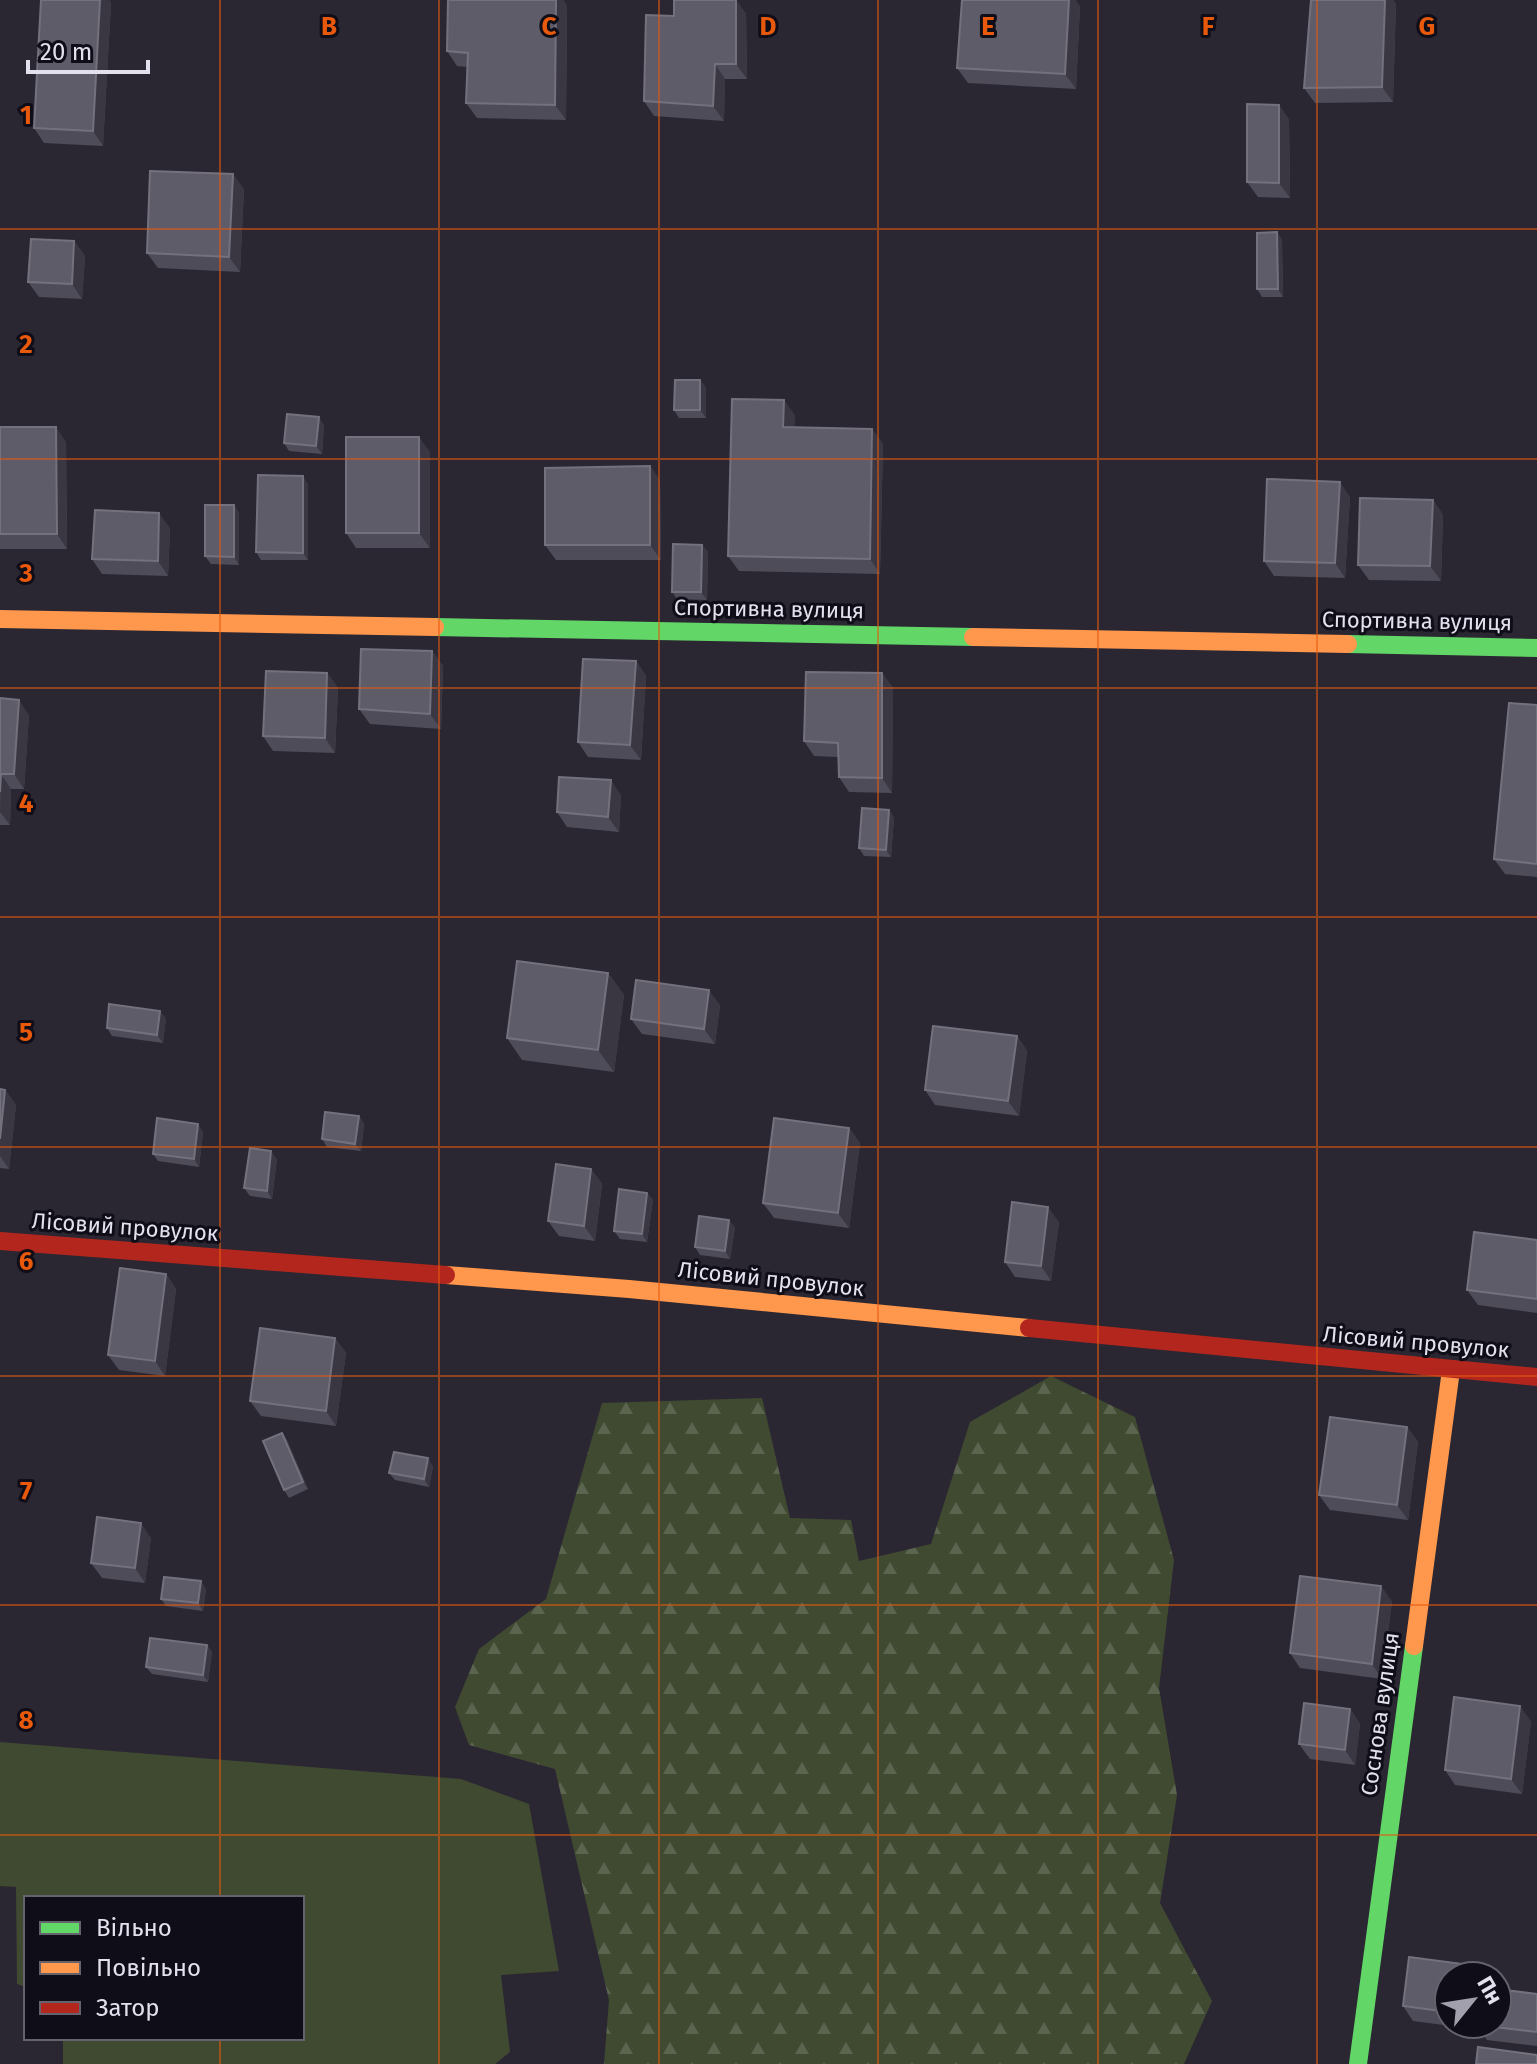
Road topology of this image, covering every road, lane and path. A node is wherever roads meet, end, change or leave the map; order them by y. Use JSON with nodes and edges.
{"nodes":[{"id":1,"x":0,"y":619,"type":"edge"},
{"id":2,"x":1537,"y":648,"type":"edge"},
{"id":3,"x":0,"y":1241,"type":"edge"},
{"id":4,"x":1451,"y":1370,"type":"junction"},
{"id":5,"x":1537,"y":1377,"type":"edge"},
{"id":6,"x":1358,"y":2064,"type":"edge"}],
"edges":[{"from":1,"to":2,"type":"street","name":"Спортивна вулиця"},
{"from":3,"to":4,"type":"street","name":"Лісовий провулок"},
{"from":4,"to":5,"type":"street","name":"Лісовий провулок"},
{"from":4,"to":6,"type":"street","name":"Соснова вулиця"}]}
